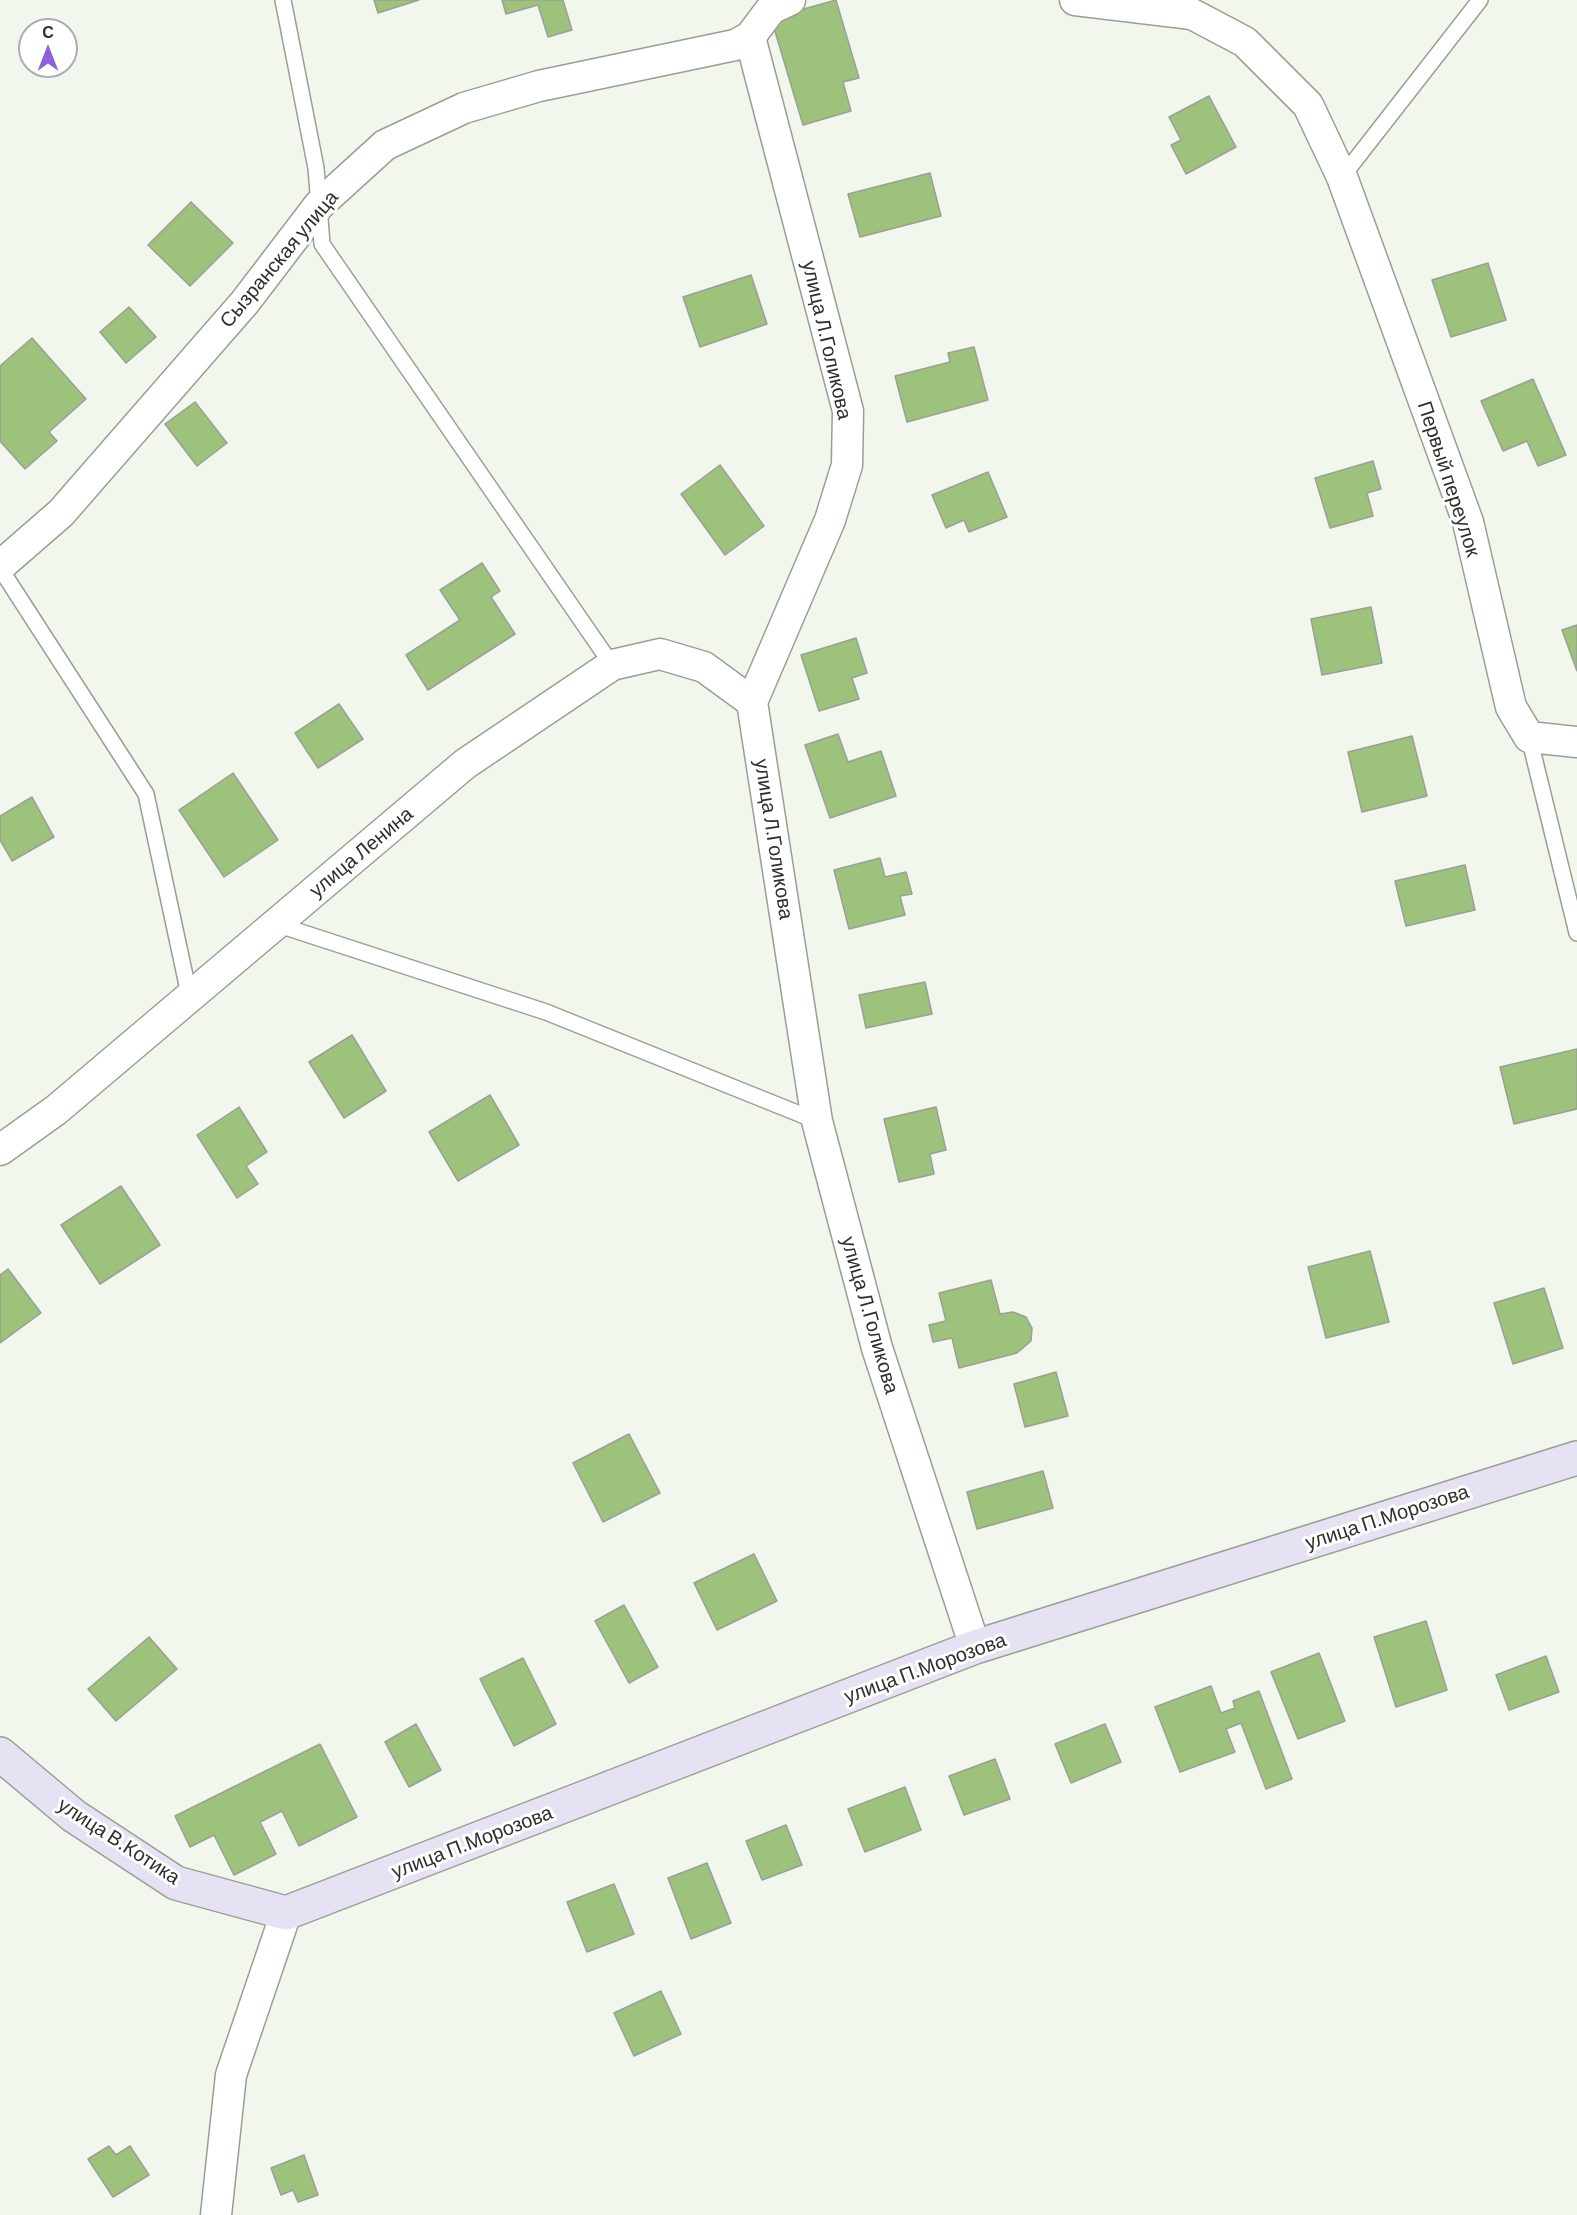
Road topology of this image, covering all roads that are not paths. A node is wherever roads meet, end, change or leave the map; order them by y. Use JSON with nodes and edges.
{"nodes":[{"id":1,"x":283,"y":0,"type":"edge"},
{"id":2,"x":790,"y":0,"type":"edge"},
{"id":3,"x":1075,"y":0,"type":"edge"},
{"id":4,"x":1480,"y":0,"type":"edge"},
{"id":5,"x":750,"y":37,"type":"junction"},
{"id":6,"x":1342,"y":177,"type":"junction"},
{"id":7,"x":319,"y":205,"type":"junction"},
{"id":8,"x":0,"y":567,"type":"edge"},
{"id":9,"x":612,"y":665,"type":"junction"},
{"id":10,"x":752,"y":702,"type":"junction"},
{"id":11,"x":1529,"y":737,"type":"junction"},
{"id":12,"x":1577,"y":742,"type":"edge"},
{"id":13,"x":276,"y":924,"type":"junction"},
{"id":14,"x":1577,"y":933,"type":"edge"},
{"id":15,"x":189,"y":999,"type":"junction"},
{"id":16,"x":817,"y":1121,"type":"junction"},
{"id":17,"x":0,"y":1150,"type":"edge"},
{"id":18,"x":1577,"y":1458,"type":"edge"},
{"id":19,"x":975,"y":1647,"type":"junction"},
{"id":20,"x":0,"y":1754,"type":"edge"},
{"id":21,"x":286,"y":1913,"type":"junction"},
{"id":22,"x":211,"y":2211,"type":"edge"}],
"edges":[{"from":1,"to":7,"type":"lane"},
{"from":2,"to":5,"type":"street"},
{"from":3,"to":6,"type":"street"},
{"from":4,"to":6,"type":"lane"},
{"from":5,"to":7,"type":"street","name":"Сызранская улица"},
{"from":5,"to":10,"type":"street","name":"улица Л.Голикова"},
{"from":6,"to":11,"type":"street","name":"Первый переулок"},
{"from":7,"to":8,"type":"street","name":"Сызранская улица"},
{"from":7,"to":9,"type":"lane"},
{"from":8,"to":15,"type":"lane"},
{"from":9,"to":10,"type":"street","name":"улица Ленина"},
{"from":9,"to":13,"type":"street","name":"улица Ленина"},
{"from":10,"to":16,"type":"street","name":"улица Л.Голикова"},
{"from":11,"to":12,"type":"street"},
{"from":11,"to":14,"type":"lane"},
{"from":13,"to":15,"type":"street","name":"улица Ленина"},
{"from":13,"to":16,"type":"lane"},
{"from":15,"to":17,"type":"street","name":"улица Ленина"},
{"from":16,"to":19,"type":"street","name":"улица Л.Голикова"},
{"from":18,"to":19,"type":"street","name":"улица П.Морозова"},
{"from":19,"to":21,"type":"street","name":"улица П.Морозова"},
{"from":20,"to":21,"type":"street","name":"улица В.Котика"},
{"from":21,"to":22,"type":"street"}]}
